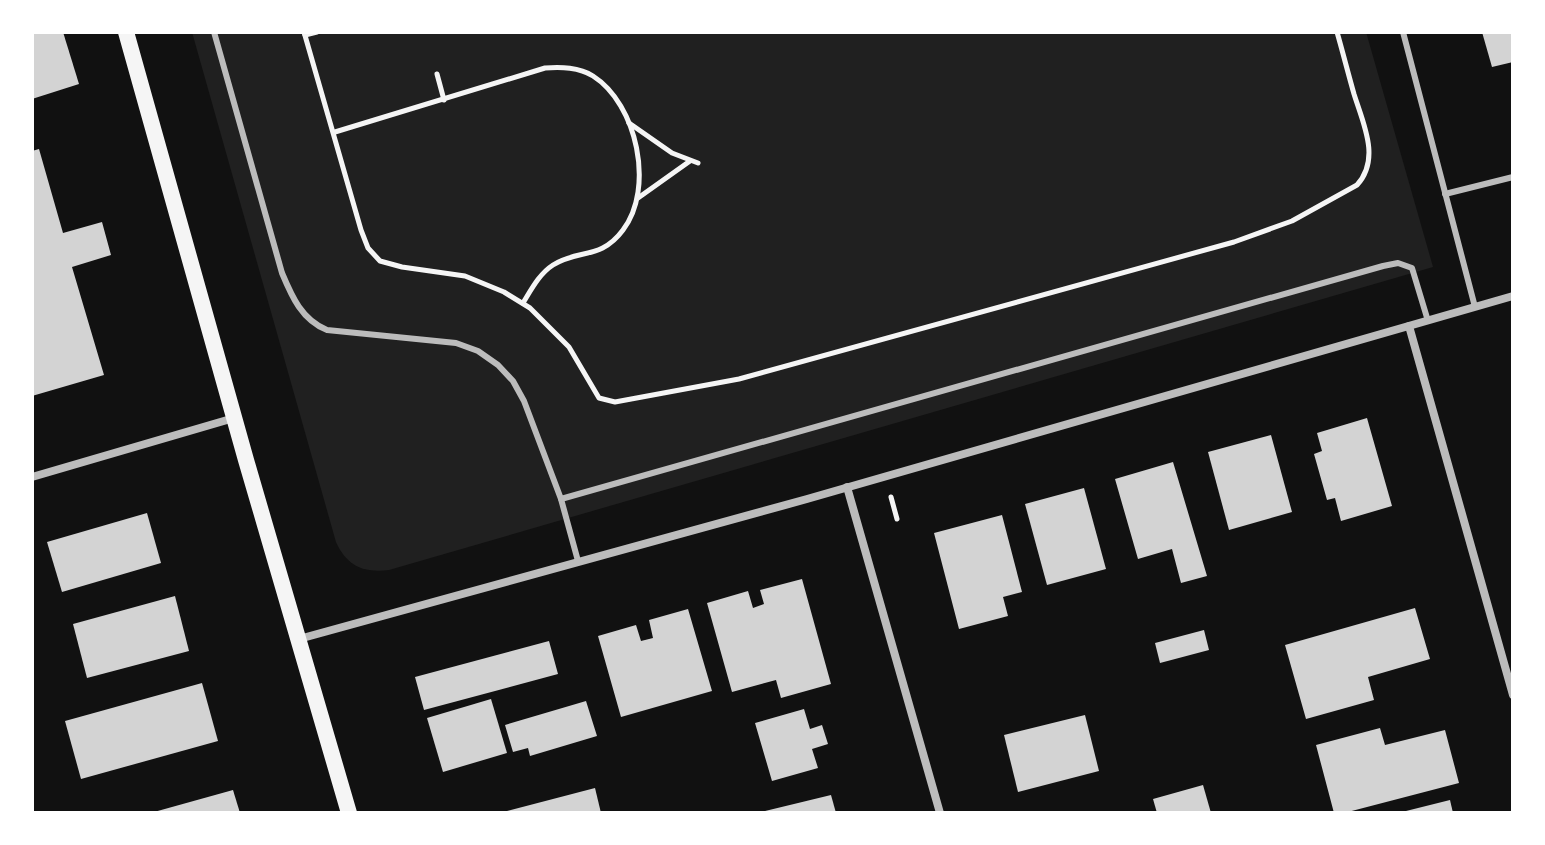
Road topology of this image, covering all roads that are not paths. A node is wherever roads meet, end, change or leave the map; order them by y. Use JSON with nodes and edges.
{"nodes":[{"id":1,"x":126,"y":32,"type":"edge"},
{"id":2,"x":214,"y":32,"type":"edge"},
{"id":3,"x":1403,"y":32,"type":"edge"},
{"id":4,"x":1513,"y":177,"type":"edge"},
{"id":5,"x":1445,"y":194,"type":"junction"},
{"id":6,"x":1513,"y":296,"type":"edge"},
{"id":7,"x":1475,"y":307,"type":"junction"},
{"id":8,"x":1428,"y":321,"type":"junction"},
{"id":9,"x":1409,"y":326,"type":"junction"},
{"id":10,"x":234,"y":418,"type":"junction"},
{"id":11,"x":32,"y":477,"type":"edge"},
{"id":12,"x":847,"y":487,"type":"junction"},
{"id":13,"x":561,"y":499,"type":"junction"},
{"id":14,"x":578,"y":561,"type":"junction"},
{"id":15,"x":299,"y":639,"type":"junction"},
{"id":16,"x":1513,"y":695,"type":"edge"},
{"id":17,"x":349,"y":813,"type":"edge"},
{"id":18,"x":940,"y":813,"type":"edge"}],
"edges":[{"from":1,"to":10,"type":"main road"},
{"from":2,"to":13,"type":"lane"},
{"from":3,"to":5,"type":"lane"},
{"from":4,"to":5,"type":"lane"},
{"from":5,"to":7,"type":"lane"},
{"from":6,"to":7,"type":"street"},
{"from":7,"to":8,"type":"street"},
{"from":8,"to":9,"type":"street"},
{"from":8,"to":13,"type":"lane"},
{"from":9,"to":12,"type":"street"},
{"from":9,"to":16,"type":"street"},
{"from":10,"to":11,"type":"street"},
{"from":10,"to":15,"type":"main road"},
{"from":12,"to":14,"type":"street"},
{"from":12,"to":18,"type":"street"},
{"from":13,"to":14,"type":"lane"},
{"from":14,"to":15,"type":"street"},
{"from":15,"to":17,"type":"main road"}]}
